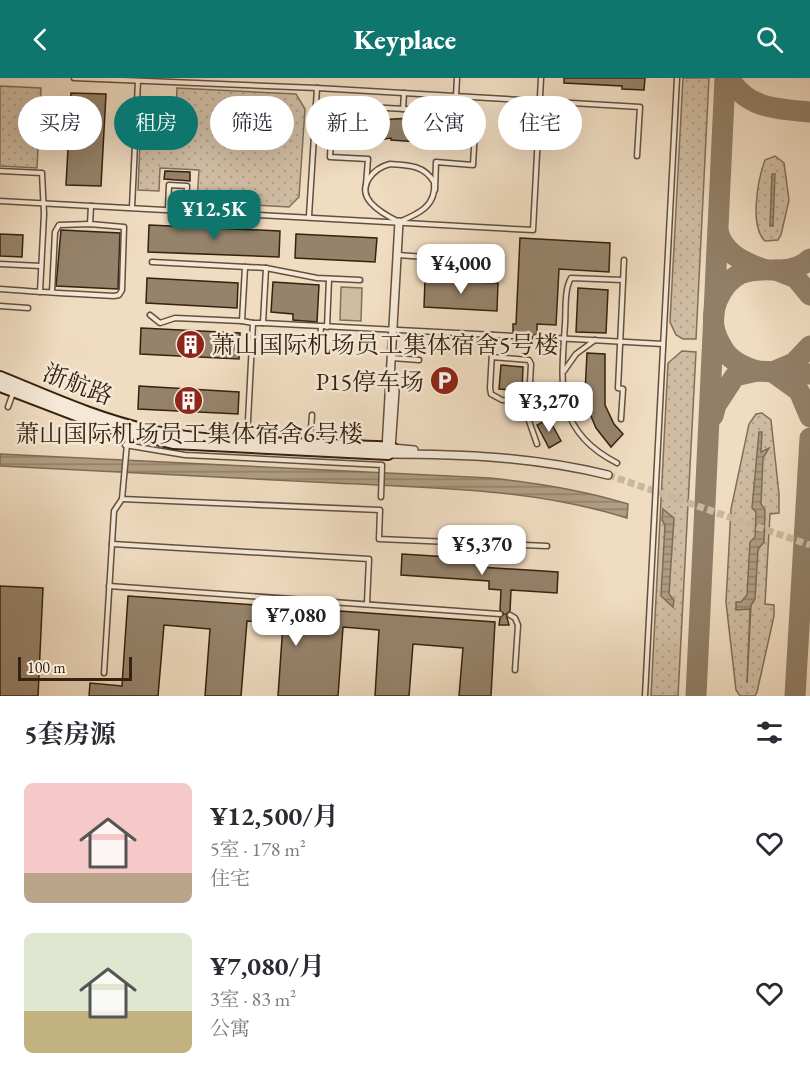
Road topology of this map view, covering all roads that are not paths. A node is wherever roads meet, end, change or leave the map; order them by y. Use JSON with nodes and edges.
{"nodes":[{"id":1,"x":74,"y":78,"type":"edge"},
{"id":2,"x":457,"y":78,"type":"edge"},
{"id":3,"x":542,"y":78,"type":"edge"},
{"id":4,"x":677,"y":78,"type":"edge"},
{"id":5,"x":138,"y":81,"type":"junction"},
{"id":6,"x":317,"y":88,"type":"junction"},
{"id":7,"x":404,"y":93,"type":"junction"},
{"id":8,"x":404,"y":96,"type":"edge"},
{"id":9,"x":456,"y":96,"type":"joint"},
{"id":10,"x":540,"y":96,"type":"edge"},
{"id":11,"x":582,"y":104,"type":"edge"},
{"id":12,"x":402,"y":109,"type":"edge"},
{"id":13,"x":474,"y":150,"type":"edge"},
{"id":14,"x":537,"y":150,"type":"edge"},
{"id":15,"x":637,"y":156,"type":"dead end"},
{"id":16,"x":0,"y":171,"type":"edge"},
{"id":17,"x":366,"y":185,"type":"junction"},
{"id":18,"x":435,"y":190,"type":"junction"},
{"id":19,"x":0,"y":201,"type":"edge"},
{"id":20,"x":43,"y":203,"type":"junction"},
{"id":21,"x":91,"y":206,"type":"junction"},
{"id":22,"x":132,"y":207,"type":"junction"},
{"id":23,"x":168,"y":209,"type":"junction"},
{"id":24,"x":186,"y":210,"type":"junction"},
{"id":25,"x":309,"y":216,"type":"junction"},
{"id":26,"x":399,"y":222,"type":"junction"},
{"id":27,"x":90,"y":224,"type":"junction"},
{"id":28,"x":397,"y":255,"type":"junction"},
{"id":29,"x":425,"y":257,"type":"dead end"},
{"id":30,"x":624,"y":260,"type":"dead end"},
{"id":31,"x":152,"y":262,"type":"dead end"},
{"id":32,"x":0,"y":264,"type":"edge"},
{"id":33,"x":41,"y":266,"type":"junction"},
{"id":34,"x":244,"y":267,"type":"junction"},
{"id":35,"x":266,"y":268,"type":"junction"},
{"id":36,"x":329,"y":279,"type":"junction"},
{"id":37,"x":360,"y":280,"type":"dead end"},
{"id":38,"x":623,"y":280,"type":"junction"},
{"id":39,"x":0,"y":289,"type":"edge"},
{"id":40,"x":40,"y":292,"type":"junction"},
{"id":41,"x":52,"y":292,"type":"junction"},
{"id":42,"x":0,"y":306,"type":"edge"},
{"id":43,"x":28,"y":308,"type":"dead end"},
{"id":44,"x":150,"y":315,"type":"dead end"},
{"id":45,"x":242,"y":321,"type":"junction"},
{"id":46,"x":253,"y":323,"type":"junction"},
{"id":47,"x":263,"y":323,"type":"junction"},
{"id":48,"x":321,"y":327,"type":"junction"},
{"id":49,"x":327,"y":327,"type":"junction"},
{"id":50,"x":393,"y":331,"type":"junction"},
{"id":51,"x":493,"y":335,"type":"junction"},
{"id":52,"x":513,"y":336,"type":"dead end"},
{"id":53,"x":536,"y":337,"type":"dead end"},
{"id":54,"x":564,"y":338,"type":"junction"},
{"id":55,"x":596,"y":340,"type":"junction"},
{"id":56,"x":620,"y":341,"type":"junction"},
{"id":57,"x":320,"y":343,"type":"dead end"},
{"id":58,"x":663,"y":344,"type":"junction"},
{"id":59,"x":492,"y":357,"type":"junction"},
{"id":60,"x":392,"y":358,"type":"junction"},
{"id":61,"x":419,"y":360,"type":"dead end"},
{"id":62,"x":564,"y":371,"type":"junction"},
{"id":63,"x":0,"y":377,"type":"edge"},
{"id":64,"x":0,"y":386,"type":"edge"},
{"id":65,"x":14,"y":388,"type":"junction"},
{"id":66,"x":529,"y":401,"type":"junction"},
{"id":67,"x":8,"y":407,"type":"dead end"},
{"id":68,"x":312,"y":415,"type":"dead end"},
{"id":69,"x":621,"y":418,"type":"dead end"},
{"id":70,"x":128,"y":429,"type":"junction"},
{"id":71,"x":247,"y":440,"type":"junction"},
{"id":72,"x":310,"y":443,"type":"junction"},
{"id":73,"x":537,"y":444,"type":"dead end"},
{"id":74,"x":125,"y":445,"type":"junction"},
{"id":75,"x":389,"y":450,"type":"junction"},
{"id":76,"x":617,"y":463,"type":"dead end"},
{"id":77,"x":608,"y":475,"type":"tunnel mouth"},
{"id":78,"x":381,"y":497,"type":"dead end"},
{"id":79,"x":122,"y":499,"type":"junction"},
{"id":80,"x":112,"y":544,"type":"junction"},
{"id":81,"x":547,"y":546,"type":"dead end"},
{"id":82,"x":109,"y":586,"type":"junction"},
{"id":83,"x":367,"y":603,"type":"junction"},
{"id":84,"x":500,"y":614,"type":"dead end"},
{"id":85,"x":510,"y":615,"type":"dead end"},
{"id":86,"x":515,"y":670,"type":"dead end"},
{"id":87,"x":104,"y":674,"type":"dead end"},
{"id":88,"x":645,"y":696,"type":"edge"}],
"edges":[{"from":1,"to":5,"type":"lane"},
{"from":2,"to":9,"type":"lane"},
{"from":3,"to":10,"type":"lane"},
{"from":4,"to":58,"type":"lane"},
{"from":5,"to":6,"type":"lane"},
{"from":5,"to":22,"type":"lane"},
{"from":6,"to":7,"type":"lane"},
{"from":6,"to":25,"type":"lane"},
{"from":7,"to":8,"type":"lane"},
{"from":7,"to":9,"type":"lane"},
{"from":11,"to":15,"type":"lane"},
{"from":12,"to":17,"type":"lane"},
{"from":13,"to":18,"type":"lane"},
{"from":14,"to":26,"type":"lane"},
{"from":16,"to":20,"type":"lane"},
{"from":17,"to":18,"type":"lane"},
{"from":17,"to":26,"type":"lane"},
{"from":18,"to":26,"type":"lane"},
{"from":19,"to":20,"type":"lane"},
{"from":20,"to":21,"type":"lane"},
{"from":20,"to":33,"type":"lane"},
{"from":21,"to":22,"type":"lane"},
{"from":21,"to":27,"type":"lane"},
{"from":22,"to":23,"type":"lane"},
{"from":23,"to":24,"type":"lane"},
{"from":23,"to":24,"type":"lane"},
{"from":24,"to":25,"type":"lane"},
{"from":25,"to":26,"type":"lane"},
{"from":26,"to":28,"type":"street"},
{"from":27,"to":41,"type":"lane"},
{"from":27,"to":41,"type":"lane"},
{"from":28,"to":29,"type":"lane"},
{"from":28,"to":50,"type":"street"},
{"from":30,"to":38,"type":"lane"},
{"from":31,"to":34,"type":"lane"},
{"from":32,"to":33,"type":"lane"},
{"from":33,"to":40,"type":"lane"},
{"from":34,"to":35,"type":"lane"},
{"from":34,"to":45,"type":"lane"},
{"from":35,"to":36,"type":"lane"},
{"from":35,"to":47,"type":"lane"},
{"from":36,"to":37,"type":"lane"},
{"from":36,"to":49,"type":"lane"},
{"from":38,"to":54,"type":"lane"},
{"from":38,"to":56,"type":"lane"},
{"from":39,"to":40,"type":"lane"},
{"from":40,"to":41,"type":"lane"},
{"from":42,"to":43,"type":"lane"},
{"from":44,"to":45,"type":"lane"},
{"from":45,"to":46,"type":"lane"},
{"from":46,"to":47,"type":"lane"},
{"from":46,"to":71,"type":"lane"},
{"from":47,"to":48,"type":"lane"},
{"from":48,"to":49,"type":"lane"},
{"from":48,"to":57,"type":"lane"},
{"from":49,"to":50,"type":"lane"},
{"from":50,"to":51,"type":"lane"},
{"from":50,"to":60,"type":"street"},
{"from":51,"to":52,"type":"lane"},
{"from":51,"to":59,"type":"lane"},
{"from":53,"to":54,"type":"lane"},
{"from":54,"to":55,"type":"lane"},
{"from":54,"to":62,"type":"lane"},
{"from":55,"to":56,"type":"lane"},
{"from":55,"to":62,"type":"lane"},
{"from":56,"to":58,"type":"lane"},
{"from":56,"to":69,"type":"lane"},
{"from":58,"to":88,"type":"lane"},
{"from":59,"to":66,"type":"lane"},
{"from":59,"to":66,"type":"lane"},
{"from":60,"to":61,"type":"lane"},
{"from":60,"to":75,"type":"street"},
{"from":62,"to":76,"type":"lane"},
{"from":63,"to":65,"type":"street","name":"浙航路"},
{"from":64,"to":65,"type":"street","name":"浙航路"},
{"from":65,"to":67,"type":"lane"},
{"from":65,"to":70,"type":"street","name":"浙航路"},
{"from":66,"to":73,"type":"lane"},
{"from":68,"to":72,"type":"lane"},
{"from":70,"to":71,"type":"street","name":"浙航路"},
{"from":70,"to":74,"type":"lane"},
{"from":70,"to":75,"type":"street","name":"浙航路"},
{"from":71,"to":72,"type":"street","name":"浙航路"},
{"from":72,"to":75,"type":"street","name":"浙航路"},
{"from":74,"to":78,"type":"lane"},
{"from":74,"to":79,"type":"lane"},
{"from":75,"to":77,"type":"street"},
{"from":79,"to":80,"type":"lane"},
{"from":79,"to":81,"type":"lane"},
{"from":80,"to":82,"type":"lane"},
{"from":80,"to":83,"type":"lane"},
{"from":82,"to":83,"type":"lane"},
{"from":82,"to":87,"type":"lane"},
{"from":83,"to":84,"type":"lane"},
{"from":85,"to":86,"type":"lane"}]}
